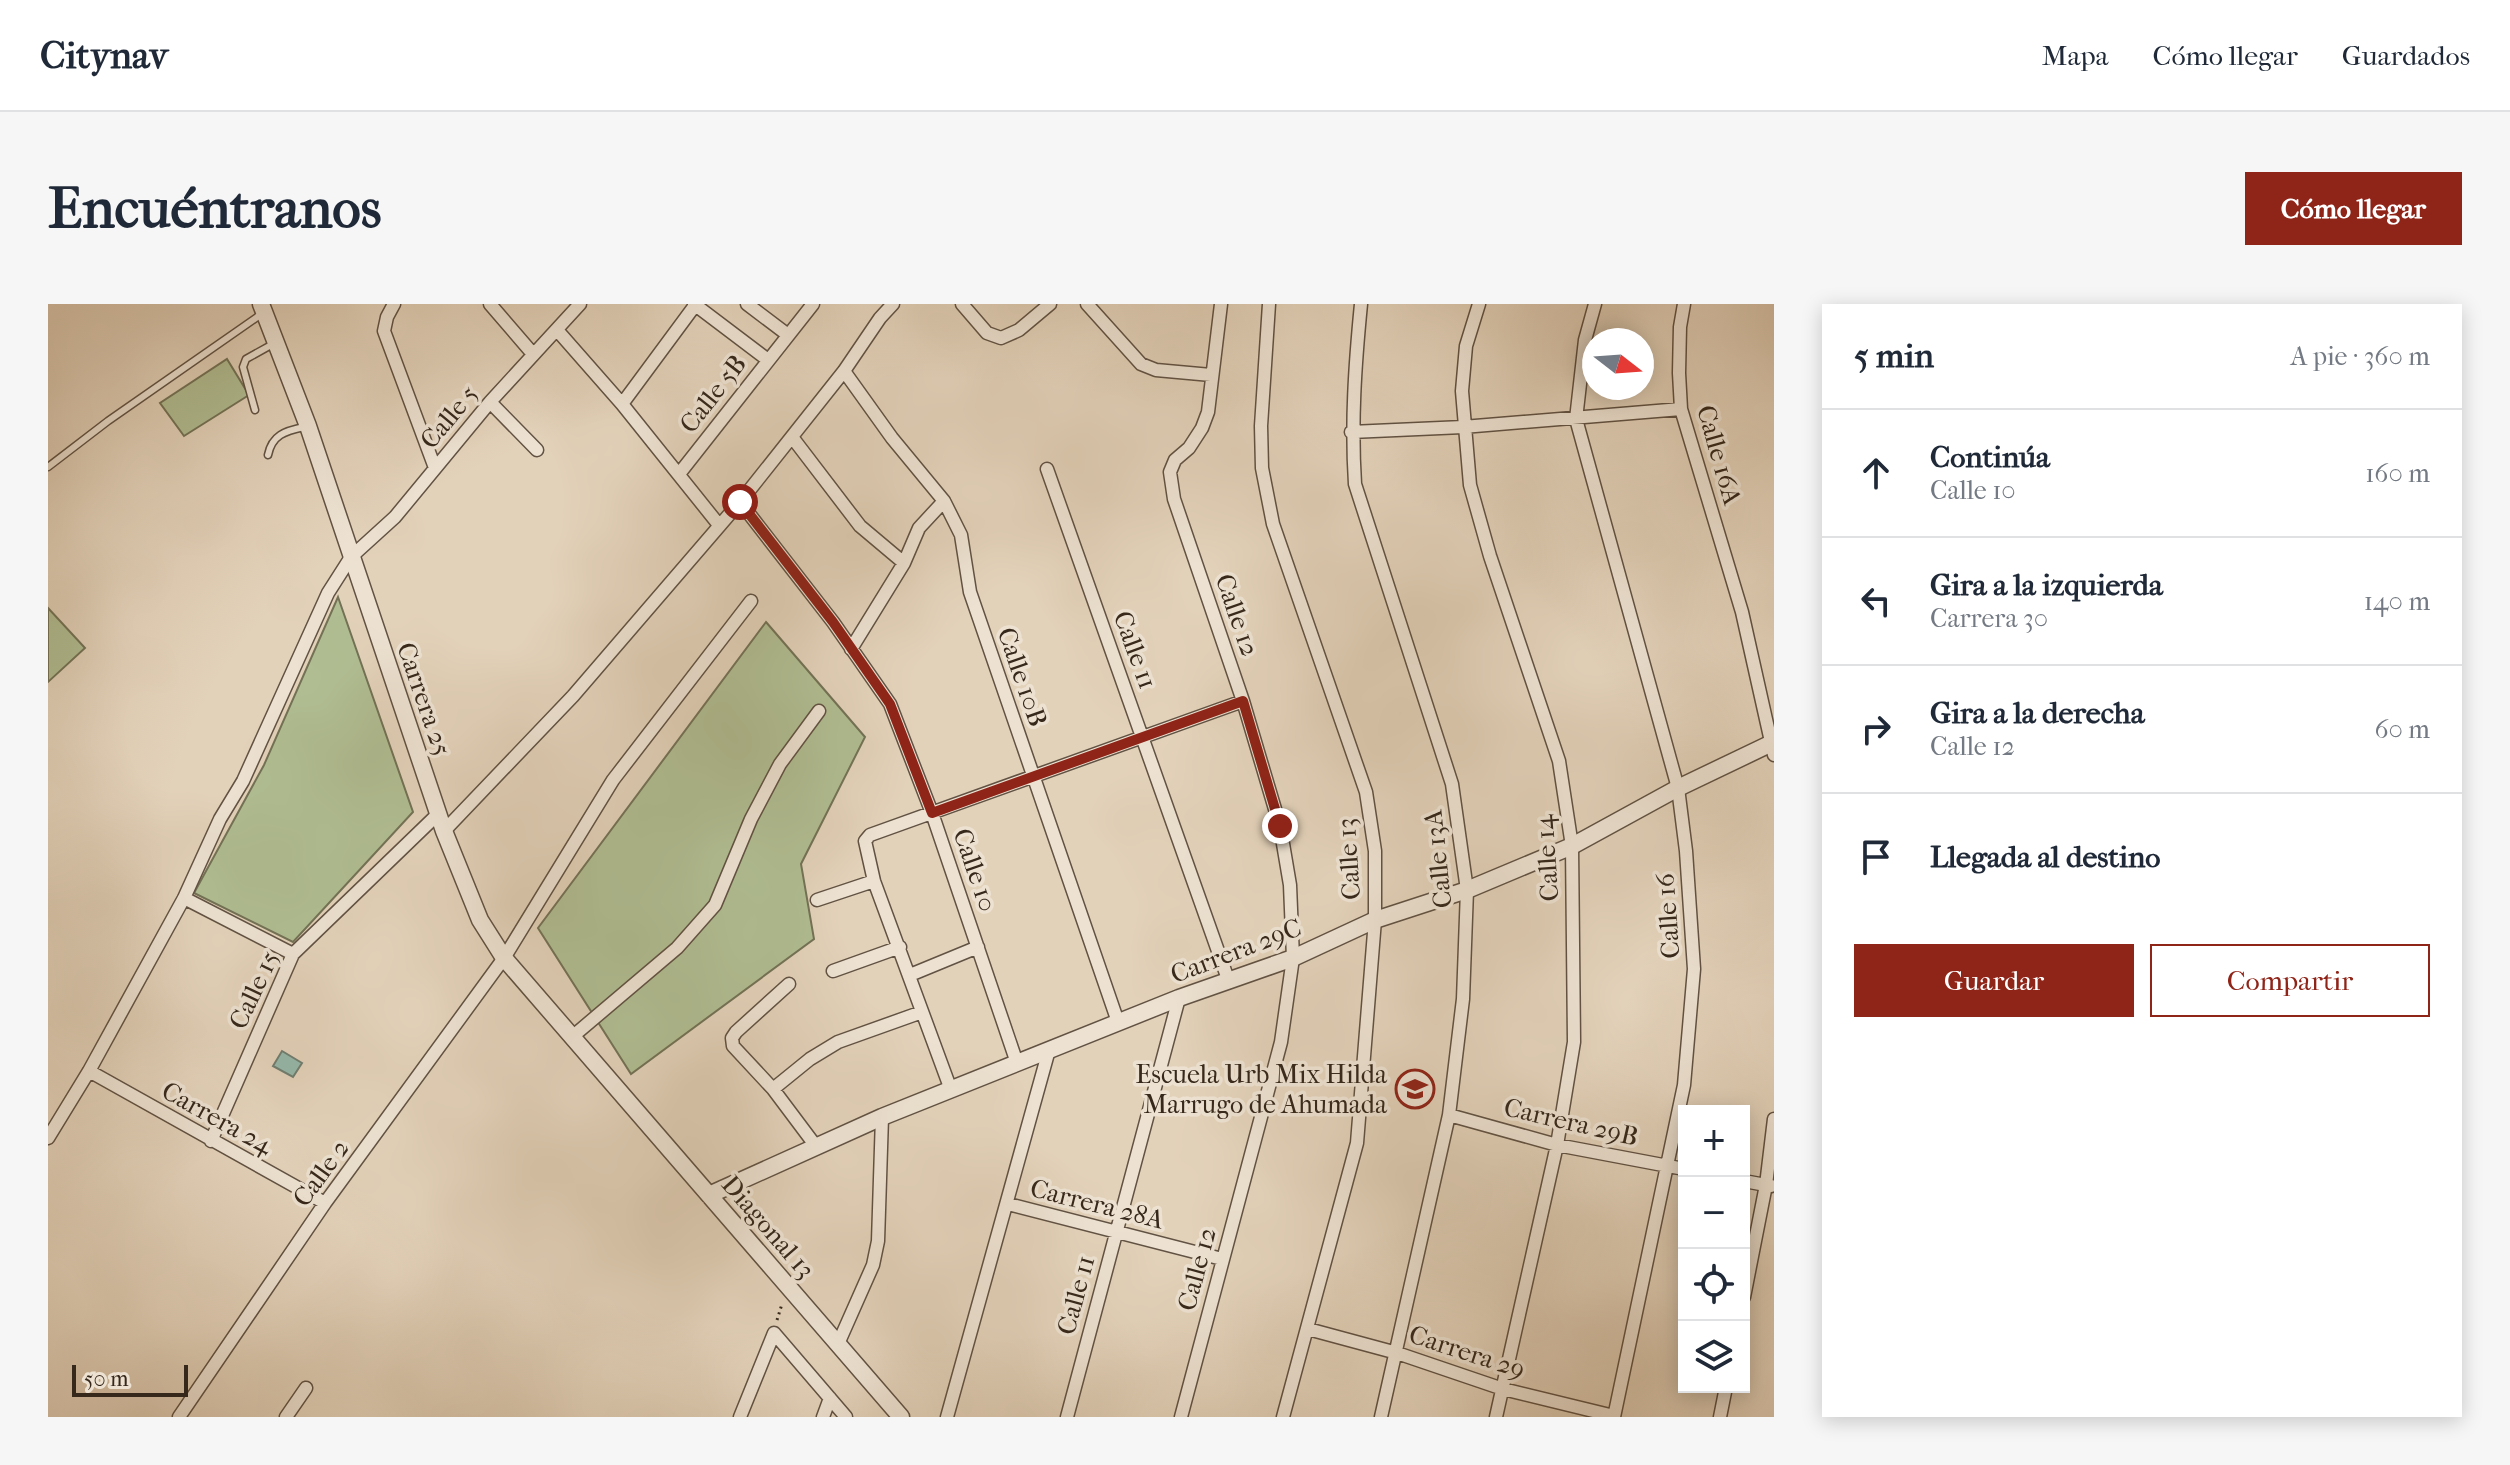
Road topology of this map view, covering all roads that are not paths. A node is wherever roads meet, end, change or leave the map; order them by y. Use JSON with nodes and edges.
{"nodes":[{"id":1,"x":394,"y":304,"type":"edge"},
{"id":2,"x":490,"y":304,"type":"edge"},
{"id":3,"x":580,"y":304,"type":"edge"},
{"id":4,"x":695,"y":304,"type":"edge"},
{"id":5,"x":747,"y":304,"type":"edge"},
{"id":6,"x":813,"y":304,"type":"edge"},
{"id":7,"x":893,"y":304,"type":"edge"},
{"id":8,"x":962,"y":304,"type":"edge"},
{"id":9,"x":1050,"y":304,"type":"edge"},
{"id":10,"x":1087,"y":304,"type":"edge"},
{"id":11,"x":1221,"y":304,"type":"edge"},
{"id":12,"x":1269,"y":304,"type":"edge"},
{"id":13,"x":1361,"y":304,"type":"edge"},
{"id":14,"x":1479,"y":304,"type":"edge"},
{"id":15,"x":1595,"y":304,"type":"edge"},
{"id":16,"x":1684,"y":304,"type":"edge"},
{"id":17,"x":262,"y":308,"type":"edge"},
{"id":18,"x":557,"y":330,"type":"junction"},
{"id":19,"x":788,"y":335,"type":"junction"},
{"id":20,"x":276,"y":343,"type":"junction"},
{"id":21,"x":533,"y":354,"type":"junction"},
{"id":22,"x":768,"y":360,"type":"junction"},
{"id":23,"x":844,"y":371,"type":"junction"},
{"id":24,"x":1211,"y":375,"type":"junction"},
{"id":25,"x":490,"y":402,"type":"junction"},
{"id":26,"x":622,"y":404,"type":"junction"},
{"id":27,"x":1681,"y":409,"type":"junction"},
{"id":28,"x":255,"y":410,"type":"dead end"},
{"id":29,"x":1576,"y":419,"type":"junction"},
{"id":30,"x":308,"y":426,"type":"junction"},
{"id":31,"x":1463,"y":427,"type":"junction"},
{"id":32,"x":1351,"y":432,"type":"junction"},
{"id":33,"x":792,"y":437,"type":"junction"},
{"id":34,"x":537,"y":450,"type":"dead end"},
{"id":35,"x":268,"y":455,"type":"dead end"},
{"id":36,"x":48,"y":467,"type":"edge"},
{"id":37,"x":435,"y":468,"type":"junction"},
{"id":38,"x":1047,"y":469,"type":"dead end"},
{"id":39,"x":679,"y":474,"type":"junction"},
{"id":40,"x":944,"y":501,"type":"junction"},
{"id":41,"x":740,"y":502,"type":"junction"},
{"id":42,"x":719,"y":525,"type":"junction"},
{"id":43,"x":351,"y":557,"type":"junction"},
{"id":44,"x":904,"y":563,"type":"junction"},
{"id":45,"x":751,"y":601,"type":"dead end"},
{"id":46,"x":851,"y":649,"type":"junction"},
{"id":47,"x":1243,"y":701,"type":"junction"},
{"id":48,"x":819,"y":711,"type":"dead end"},
{"id":49,"x":1142,"y":736,"type":"junction"},
{"id":50,"x":1773,"y":747,"type":"edge"},
{"id":51,"x":1033,"y":777,"type":"junction"},
{"id":52,"x":1678,"y":788,"type":"junction"},
{"id":53,"x":932,"y":813,"type":"junction"},
{"id":54,"x":438,"y":814,"type":"junction"},
{"id":55,"x":444,"y":831,"type":"junction"},
{"id":56,"x":1572,"y":846,"type":"junction"},
{"id":57,"x":874,"y":881,"type":"junction"},
{"id":58,"x":1467,"y":890,"type":"junction"},
{"id":59,"x":184,"y":898,"type":"junction"},
{"id":60,"x":817,"y":900,"type":"dead end"},
{"id":61,"x":1375,"y":920,"type":"junction"},
{"id":62,"x":900,"y":947,"type":"junction"},
{"id":63,"x":978,"y":947,"type":"junction"},
{"id":64,"x":293,"y":954,"type":"junction"},
{"id":65,"x":504,"y":958,"type":"junction"},
{"id":66,"x":1293,"y":958,"type":"junction"},
{"id":67,"x":833,"y":971,"type":"dead end"},
{"id":68,"x":910,"y":975,"type":"junction"},
{"id":69,"x":1229,"y":982,"type":"junction"},
{"id":70,"x":789,"y":984,"type":"dead end"},
{"id":71,"x":1179,"y":998,"type":"junction"},
{"id":72,"x":922,"y":1012,"type":"junction"},
{"id":73,"x":1118,"y":1022,"type":"junction"},
{"id":74,"x":572,"y":1037,"type":"junction"},
{"id":75,"x":1049,"y":1050,"type":"junction"},
{"id":76,"x":1017,"y":1063,"type":"junction"},
{"id":77,"x":599,"y":1068,"type":"joint"},
{"id":78,"x":89,"y":1071,"type":"junction"},
{"id":79,"x":773,"y":1089,"type":"junction"},
{"id":80,"x":951,"y":1090,"type":"junction"},
{"id":81,"x":1449,"y":1115,"type":"junction"},
{"id":82,"x":882,"y":1117,"type":"junction"},
{"id":83,"x":1774,"y":1119,"type":"edge"},
{"id":84,"x":48,"y":1138,"type":"edge"},
{"id":85,"x":211,"y":1141,"type":"junction"},
{"id":86,"x":815,"y":1145,"type":"junction"},
{"id":87,"x":1557,"y":1145,"type":"junction"},
{"id":88,"x":1667,"y":1166,"type":"junction"},
{"id":89,"x":1678,"y":1168,"type":"edge"},
{"id":90,"x":1750,"y":1182,"type":"edge"},
{"id":91,"x":1770,"y":1186,"type":"edge"},
{"id":92,"x":709,"y":1195,"type":"junction"},
{"id":93,"x":325,"y":1203,"type":"junction"},
{"id":94,"x":1008,"y":1204,"type":"junction"},
{"id":95,"x":1115,"y":1231,"type":"junction"},
{"id":96,"x":1222,"y":1259,"type":"junction"},
{"id":97,"x":1750,"y":1271,"type":"edge"},
{"id":98,"x":1308,"y":1329,"type":"junction"},
{"id":99,"x":838,"y":1344,"type":"junction"},
{"id":100,"x":1397,"y":1353,"type":"junction"},
{"id":101,"x":306,"y":1388,"type":"dead end"},
{"id":102,"x":1503,"y":1389,"type":"junction"},
{"id":103,"x":1725,"y":1393,"type":"edge"},
{"id":104,"x":830,"y":1398,"type":"junction"},
{"id":105,"x":1614,"y":1416,"type":"edge"},
{"id":106,"x":179,"y":1417,"type":"edge"},
{"id":107,"x":286,"y":1417,"type":"edge"},
{"id":108,"x":740,"y":1417,"type":"edge"},
{"id":109,"x":823,"y":1417,"type":"edge"},
{"id":110,"x":846,"y":1417,"type":"edge"},
{"id":111,"x":901,"y":1417,"type":"edge"},
{"id":112,"x":947,"y":1417,"type":"edge"},
{"id":113,"x":1067,"y":1417,"type":"edge"},
{"id":114,"x":1181,"y":1417,"type":"edge"},
{"id":115,"x":1283,"y":1417,"type":"edge"},
{"id":116,"x":1381,"y":1417,"type":"edge"},
{"id":117,"x":1496,"y":1417,"type":"edge"},
{"id":118,"x":1720,"y":1417,"type":"edge"}],
"edges":[{"from":1,"to":37,"type":"street"},
{"from":2,"to":21,"type":"street"},
{"from":3,"to":18,"type":"street","name":"Calle 5"},
{"from":4,"to":22,"type":"street"},
{"from":4,"to":26,"type":"street"},
{"from":5,"to":19,"type":"street"},
{"from":6,"to":19,"type":"street","name":"Calle 5B"},
{"from":7,"to":23,"type":"street"},
{"from":8,"to":9,"type":"street"},
{"from":10,"to":24,"type":"street"},
{"from":11,"to":24,"type":"street","name":"Calle 12"},
{"from":12,"to":61,"type":"street","name":"Calle 13"},
{"from":13,"to":32,"type":"street","name":"Calle 13A"},
{"from":14,"to":31,"type":"street","name":"Calle 14"},
{"from":15,"to":29,"type":"street"},
{"from":16,"to":27,"type":"street","name":"Calle 16A"},
{"from":17,"to":20,"type":"street","name":"Carrera 25"},
{"from":17,"to":36,"type":"lane"},
{"from":18,"to":21,"type":"street","name":"Calle 5"},
{"from":18,"to":26,"type":"street"},
{"from":19,"to":22,"type":"street","name":"Calle 5B"},
{"from":20,"to":28,"type":"lane"},
{"from":20,"to":30,"type":"street","name":"Carrera 25"},
{"from":21,"to":25,"type":"street","name":"Calle 5"},
{"from":22,"to":39,"type":"street","name":"Calle 5B"},
{"from":23,"to":33,"type":"street"},
{"from":23,"to":40,"type":"street","name":"Calle 10B"},
{"from":24,"to":47,"type":"street","name":"Calle 12"},
{"from":25,"to":34,"type":"street"},
{"from":25,"to":37,"type":"street","name":"Calle 5"},
{"from":26,"to":39,"type":"street"},
{"from":27,"to":29,"type":"street"},
{"from":27,"to":50,"type":"street","name":"Calle 16A"},
{"from":29,"to":31,"type":"street"},
{"from":29,"to":52,"type":"street","name":"Calle 16"},
{"from":30,"to":35,"type":"lane"},
{"from":30,"to":43,"type":"street","name":"Carrera 25"},
{"from":31,"to":32,"type":"street"},
{"from":31,"to":56,"type":"street","name":"Calle 14"},
{"from":32,"to":58,"type":"street","name":"Calle 13A"},
{"from":33,"to":41,"type":"street"},
{"from":33,"to":44,"type":"street"},
{"from":37,"to":43,"type":"street","name":"Calle 5"},
{"from":38,"to":49,"type":"street","name":"Calle 11"},
{"from":39,"to":42,"type":"street"},
{"from":40,"to":44,"type":"street"},
{"from":40,"to":51,"type":"street","name":"Calle 10B"},
{"from":41,"to":42,"type":"street"},
{"from":41,"to":46,"type":"street","name":"Calle 10"},
{"from":42,"to":55,"type":"street"},
{"from":43,"to":54,"type":"street","name":"Carrera 25"},
{"from":43,"to":59,"type":"street","name":"Calle 5"},
{"from":44,"to":46,"type":"street"},
{"from":45,"to":65,"type":"street","name":"Calle 2"},
{"from":46,"to":53,"type":"street","name":"Calle 10"},
{"from":47,"to":49,"type":"street"},
{"from":47,"to":66,"type":"street","name":"Calle 12"},
{"from":48,"to":74,"type":"street"},
{"from":49,"to":51,"type":"street"},
{"from":49,"to":69,"type":"street","name":"Calle 11"},
{"from":50,"to":52,"type":"street","name":"Carrera 29C"},
{"from":51,"to":53,"type":"street"},
{"from":51,"to":73,"type":"street","name":"Calle 10B"},
{"from":52,"to":56,"type":"street","name":"Carrera 29C"},
{"from":52,"to":88,"type":"street","name":"Calle 16"},
{"from":53,"to":57,"type":"street"},
{"from":53,"to":63,"type":"street","name":"Calle 10"},
{"from":54,"to":55,"type":"street","name":"Carrera 25"},
{"from":54,"to":64,"type":"street","name":"Calle 15"},
{"from":55,"to":65,"type":"street","name":"Carrera 25"},
{"from":56,"to":58,"type":"street","name":"Carrera 29C"},
{"from":56,"to":87,"type":"street","name":"Calle 14"},
{"from":57,"to":60,"type":"street"},
{"from":57,"to":62,"type":"street"},
{"from":58,"to":61,"type":"street","name":"Carrera 29C"},
{"from":58,"to":81,"type":"street","name":"Calle 13A"},
{"from":59,"to":64,"type":"street"},
{"from":59,"to":78,"type":"street","name":"Calle 5"},
{"from":61,"to":66,"type":"street","name":"Carrera 29C"},
{"from":61,"to":98,"type":"street","name":"Calle 13"},
{"from":62,"to":67,"type":"street"},
{"from":62,"to":68,"type":"street"},
{"from":63,"to":68,"type":"street"},
{"from":63,"to":76,"type":"street","name":"Calle 10"},
{"from":64,"to":85,"type":"street","name":"Calle 15"},
{"from":65,"to":74,"type":"street","name":"Carrera 25"},
{"from":65,"to":93,"type":"street","name":"Calle 2"},
{"from":66,"to":69,"type":"street","name":"Carrera 29C"},
{"from":66,"to":96,"type":"street","name":"Calle 12"},
{"from":68,"to":72,"type":"street"},
{"from":69,"to":71,"type":"street","name":"Carrera 29C"},
{"from":70,"to":79,"type":"street"},
{"from":71,"to":73,"type":"street","name":"Carrera 29C"},
{"from":71,"to":95,"type":"street","name":"Calle 11"},
{"from":72,"to":79,"type":"street"},
{"from":72,"to":80,"type":"street"},
{"from":73,"to":75,"type":"street","name":"Carrera 29C"},
{"from":74,"to":77,"type":"street","name":"Carrera 25"},
{"from":75,"to":76,"type":"street","name":"Carrera 29C"},
{"from":75,"to":94,"type":"street"},
{"from":76,"to":80,"type":"street","name":"Carrera 29C"},
{"from":77,"to":92,"type":"street","name":"Diagonal 13"},
{"from":78,"to":84,"type":"street","name":"Calle 5"},
{"from":78,"to":85,"type":"street","name":"Carrera 24"},
{"from":79,"to":86,"type":"street"},
{"from":80,"to":82,"type":"street","name":"Carrera 29C"},
{"from":81,"to":87,"type":"street","name":"Carrera 29B"},
{"from":81,"to":100,"type":"street","name":"Calle 13A"},
{"from":82,"to":86,"type":"street","name":"Carrera 29C"},
{"from":82,"to":99,"type":"street"},
{"from":83,"to":91,"type":"street"},
{"from":85,"to":93,"type":"street","name":"Carrera 24"},
{"from":86,"to":92,"type":"street","name":"Carrera 29C"},
{"from":87,"to":88,"type":"street","name":"Carrera 29B"},
{"from":87,"to":102,"type":"street","name":"Calle 14"},
{"from":88,"to":89,"type":"street","name":"Carrera 29B"},
{"from":88,"to":105,"type":"street","name":"Calle 16"},
{"from":90,"to":91,"type":"street"},
{"from":91,"to":97,"type":"street"},
{"from":92,"to":99,"type":"street","name":"Diagonal 13"},
{"from":93,"to":106,"type":"street","name":"Calle 2"},
{"from":94,"to":95,"type":"street","name":"Carrera 28A"},
{"from":94,"to":112,"type":"street"},
{"from":95,"to":96,"type":"street","name":"Carrera 28A"},
{"from":95,"to":113,"type":"street","name":"Calle 11"},
{"from":96,"to":114,"type":"street","name":"Calle 12"},
{"from":98,"to":100,"type":"street","name":"Carrera 29"},
{"from":98,"to":115,"type":"street","name":"Calle 13"},
{"from":99,"to":111,"type":"street","name":"Diagonal 13"},
{"from":100,"to":102,"type":"street","name":"Carrera 29"},
{"from":100,"to":116,"type":"street","name":"Calle 13A"},
{"from":101,"to":107,"type":"street"},
{"from":102,"to":105,"type":"street","name":"Carrera 29"},
{"from":102,"to":117,"type":"street","name":"Calle 14"},
{"from":103,"to":118,"type":"street"},
{"from":104,"to":108,"type":"street"},
{"from":104,"to":109,"type":"street"},
{"from":104,"to":110,"type":"street"}]}
